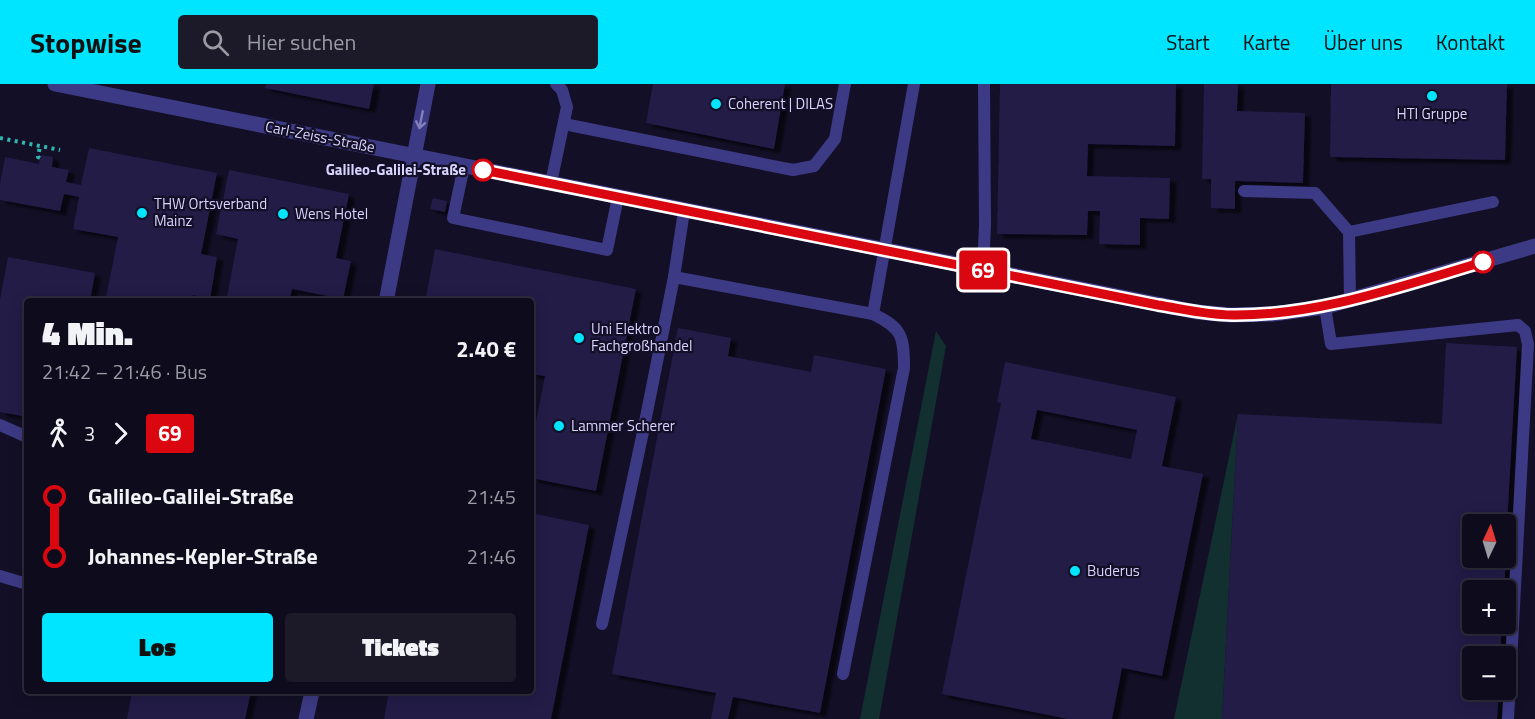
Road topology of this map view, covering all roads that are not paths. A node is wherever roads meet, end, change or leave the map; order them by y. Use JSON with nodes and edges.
{"nodes":[{"id":1,"x":56,"y":84,"type":"edge"},
{"id":2,"x":428,"y":84,"type":"edge"},
{"id":3,"x":556,"y":84,"type":"edge"},
{"id":4,"x":844,"y":84,"type":"edge"},
{"id":5,"x":914,"y":84,"type":"edge"},
{"id":6,"x":984,"y":84,"type":"edge"},
{"id":7,"x":564,"y":124,"type":"junction"},
{"id":8,"x":414,"y":156,"type":"junction"},
{"id":9,"x":464,"y":166,"type":"junction"},
{"id":10,"x":551,"y":183,"type":"junction"},
{"id":11,"x":1244,"y":191,"type":"dead end"},
{"id":12,"x":618,"y":197,"type":"junction"},
{"id":13,"x":1493,"y":202,"type":"dead end"},
{"id":14,"x":684,"y":211,"type":"junction"},
{"id":15,"x":1349,"y":232,"type":"junction"},
{"id":16,"x":1535,"y":246,"type":"edge"},
{"id":17,"x":885,"y":250,"type":"junction"},
{"id":18,"x":983,"y":270,"type":"junction"},
{"id":19,"x":674,"y":277,"type":"junction"},
{"id":20,"x":387,"y":298,"type":"edge"},
{"id":21,"x":1350,"y":300,"type":"junction"},
{"id":22,"x":1325,"y":307,"type":"junction"},
{"id":23,"x":873,"y":314,"type":"junction"},
{"id":24,"x":0,"y":425,"type":"edge"},
{"id":25,"x":24,"y":436,"type":"edge"},
{"id":26,"x":0,"y":576,"type":"edge"},
{"id":27,"x":24,"y":583,"type":"edge"},
{"id":28,"x":602,"y":624,"type":"dead end"},
{"id":29,"x":843,"y":674,"type":"dead end"},
{"id":30,"x":311,"y":697,"type":"edge"},
{"id":31,"x":295,"y":719,"type":"edge"},
{"id":32,"x":306,"y":719,"type":"edge"},
{"id":33,"x":1508,"y":719,"type":"edge"}],
"edges":[{"from":1,"to":8,"type":"street","name":"Carl-Zeiss-Straße"},
{"from":2,"to":8,"type":"street","one_way":true},
{"from":3,"to":7,"type":"lane"},
{"from":4,"to":7,"type":"lane"},
{"from":5,"to":17,"type":"lane"},
{"from":6,"to":18,"type":"lane"},
{"from":7,"to":10,"type":"lane"},
{"from":8,"to":9,"type":"street","name":"Carl-Zeiss-Straße"},
{"from":8,"to":20,"type":"street"},
{"from":9,"to":10,"type":"street","name":"Carl-Zeiss-Straße"},
{"from":9,"to":12,"type":"lane"},
{"from":10,"to":12,"type":"street","name":"Carl-Zeiss-Straße"},
{"from":11,"to":15,"type":"lane"},
{"from":12,"to":14,"type":"street","name":"Carl-Zeiss-Straße"},
{"from":13,"to":15,"type":"lane"},
{"from":14,"to":17,"type":"street","name":"Carl-Zeiss-Straße"},
{"from":14,"to":19,"type":"lane"},
{"from":15,"to":21,"type":"lane"},
{"from":16,"to":21,"type":"street","name":"Carl-Zeiss-Straße"},
{"from":17,"to":18,"type":"street","name":"Carl-Zeiss-Straße"},
{"from":17,"to":23,"type":"lane"},
{"from":18,"to":22,"type":"street","name":"Carl-Zeiss-Straße"},
{"from":19,"to":23,"type":"lane"},
{"from":19,"to":28,"type":"lane"},
{"from":21,"to":22,"type":"street","name":"Carl-Zeiss-Straße"},
{"from":22,"to":33,"type":"lane"},
{"from":23,"to":29,"type":"lane"},
{"from":24,"to":25,"type":"lane"},
{"from":26,"to":27,"type":"lane"},
{"from":30,"to":31,"type":"street"},
{"from":30,"to":32,"type":"street"}]}
